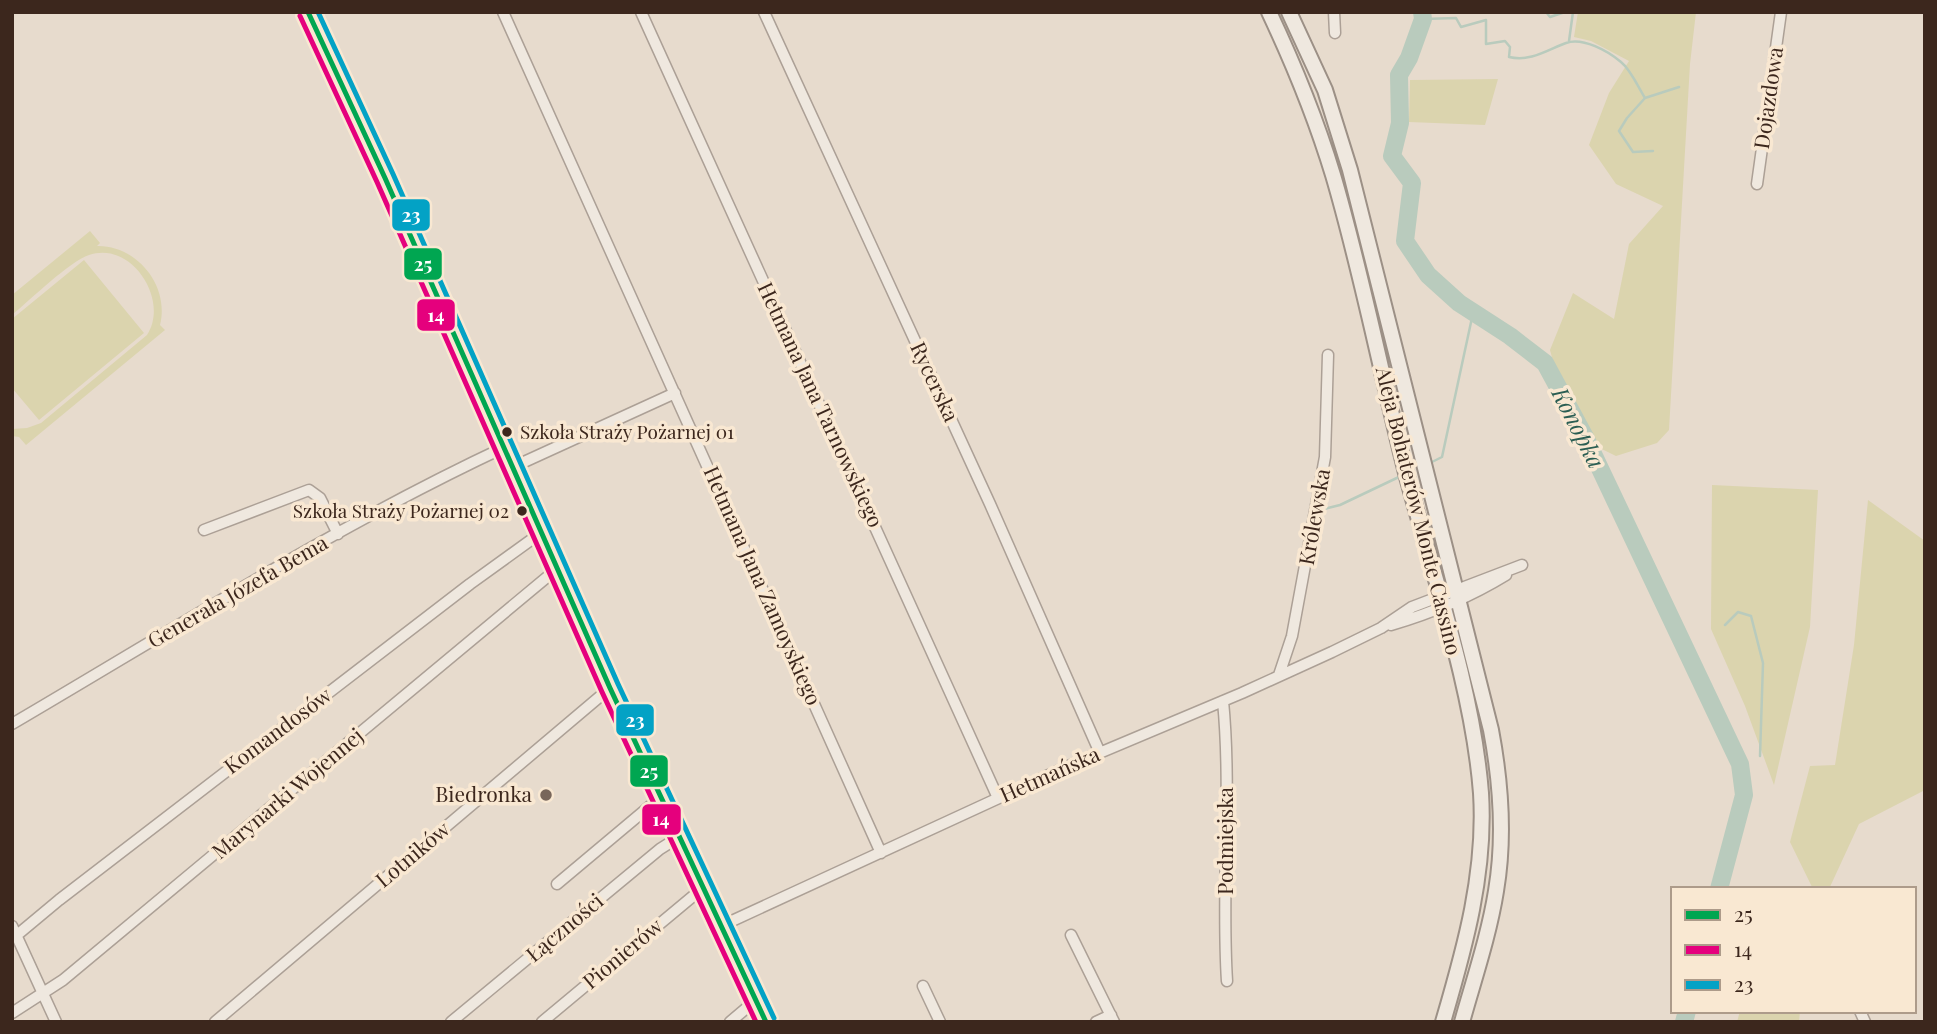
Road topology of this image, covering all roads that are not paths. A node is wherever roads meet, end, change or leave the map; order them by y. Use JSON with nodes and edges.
{"nodes":[{"id":1,"x":308,"y":12,"type":"edge"},
{"id":2,"x":503,"y":12,"type":"edge"},
{"id":3,"x":641,"y":12,"type":"edge"},
{"id":4,"x":764,"y":12,"type":"edge"},
{"id":5,"x":1269,"y":12,"type":"edge"},
{"id":6,"x":1334,"y":12,"type":"edge"},
{"id":7,"x":1781,"y":12,"type":"edge"},
{"id":8,"x":1293,"y":14,"type":"edge"},
{"id":9,"x":1335,"y":33,"type":"dead end"},
{"id":10,"x":1757,"y":184,"type":"dead end"},
{"id":11,"x":1328,"y":355,"type":"dead end"},
{"id":12,"x":675,"y":393,"type":"junction"},
{"id":13,"x":505,"y":447,"type":"junction"},
{"id":14,"x":513,"y":467,"type":"junction"},
{"id":15,"x":204,"y":530,"type":"dead end"},
{"id":16,"x":542,"y":532,"type":"junction"},
{"id":17,"x":338,"y":534,"type":"junction"},
{"id":18,"x":558,"y":568,"type":"junction"},
{"id":19,"x":1457,"y":596,"type":"junction"},
{"id":20,"x":1441,"y":602,"type":"junction"},
{"id":21,"x":1279,"y":675,"type":"junction"},
{"id":22,"x":610,"y":688,"type":"junction"},
{"id":23,"x":1223,"y":701,"type":"junction"},
{"id":24,"x":12,"y":724,"type":"edge"},
{"id":25,"x":1100,"y":753,"type":"junction"},
{"id":26,"x":662,"y":799,"type":"junction"},
{"id":27,"x":998,"y":799,"type":"junction"},
{"id":28,"x":679,"y":837,"type":"junction"},
{"id":29,"x":881,"y":853,"type":"junction"},
{"id":30,"x":557,"y":884,"type":"dead end"},
{"id":31,"x":704,"y":887,"type":"junction"},
{"id":32,"x":721,"y":926,"type":"junction"},
{"id":33,"x":14,"y":930,"type":"edge"},
{"id":34,"x":1071,"y":935,"type":"dead end"},
{"id":35,"x":1227,"y":981,"type":"dead end"},
{"id":36,"x":923,"y":986,"type":"dead end"},
{"id":37,"x":43,"y":994,"type":"junction"},
{"id":38,"x":756,"y":1000,"type":"junction"},
{"id":39,"x":12,"y":1013,"type":"edge"},
{"id":40,"x":1113,"y":1019,"type":"edge"},
{"id":41,"x":56,"y":1022,"type":"edge"},
{"id":42,"x":215,"y":1022,"type":"edge"},
{"id":43,"x":451,"y":1022,"type":"edge"},
{"id":44,"x":542,"y":1022,"type":"edge"},
{"id":45,"x":730,"y":1022,"type":"edge"},
{"id":46,"x":765,"y":1022,"type":"edge"},
{"id":47,"x":940,"y":1022,"type":"edge"},
{"id":48,"x":1096,"y":1022,"type":"edge"},
{"id":49,"x":1443,"y":1022,"type":"edge"},
{"id":50,"x":1462,"y":1022,"type":"edge"}],
"edges":[{"from":1,"to":13,"type":"main road"},
{"from":2,"to":12,"type":"street","name":"Hetmana Jana Zamoyskiego"},
{"from":3,"to":27,"type":"street","name":"Hetmana Jana Tarnowskiego"},
{"from":4,"to":25,"type":"street","name":"Rycerska"},
{"from":5,"to":20,"type":"main road","name":"Aleja Bohaterów Monte Cassino"},
{"from":6,"to":9,"type":"street"},
{"from":7,"to":10,"type":"street","name":"Dojazdowa"},
{"from":8,"to":19,"type":"main road","name":"Aleja Bohaterów Monte Cassino"},
{"from":11,"to":21,"type":"street","name":"Królewska"},
{"from":12,"to":14,"type":"street"},
{"from":12,"to":29,"type":"street","name":"Hetmana Jana Zamoyskiego"},
{"from":13,"to":14,"type":"main road"},
{"from":13,"to":17,"type":"street","name":"Generała Józefa Bema"},
{"from":14,"to":16,"type":"main road"},
{"from":15,"to":17,"type":"street"},
{"from":16,"to":18,"type":"main road"},
{"from":16,"to":33,"type":"street","name":"Komandosów"},
{"from":17,"to":24,"type":"street","name":"Generała Józefa Bema"},
{"from":18,"to":22,"type":"main road"},
{"from":18,"to":37,"type":"street","name":"Marynarki Wojennej"},
{"from":19,"to":19,"type":"street","name":"Hetmańska"},
{"from":19,"to":20,"type":"street","name":"Hetmańska"},
{"from":19,"to":50,"type":"main road","name":"Aleja Bohaterów Monte Cassino"},
{"from":20,"to":21,"type":"street","name":"Hetmańska"},
{"from":20,"to":49,"type":"main road","name":"Aleja Bohaterów Monte Cassino"},
{"from":21,"to":23,"type":"street","name":"Hetmańska"},
{"from":22,"to":26,"type":"main road"},
{"from":22,"to":42,"type":"street","name":"Lotników"},
{"from":23,"to":25,"type":"street","name":"Hetmańska"},
{"from":23,"to":35,"type":"street","name":"Podmiejska"},
{"from":25,"to":27,"type":"street","name":"Hetmańska"},
{"from":26,"to":28,"type":"main road"},
{"from":26,"to":30,"type":"street"},
{"from":27,"to":29,"type":"street","name":"Hetmańska"},
{"from":28,"to":31,"type":"main road"},
{"from":28,"to":43,"type":"street","name":"Łączności"},
{"from":29,"to":32,"type":"street","name":"Hetmańska"},
{"from":31,"to":32,"type":"main road"},
{"from":31,"to":44,"type":"street","name":"Pionierów"},
{"from":32,"to":38,"type":"main road"},
{"from":33,"to":37,"type":"street"},
{"from":34,"to":40,"type":"street"},
{"from":36,"to":47,"type":"street"},
{"from":37,"to":39,"type":"street","name":"Marynarki Wojennej"},
{"from":37,"to":41,"type":"street"},
{"from":38,"to":45,"type":"street"},
{"from":38,"to":46,"type":"main road"},
{"from":40,"to":48,"type":"street"}]}
